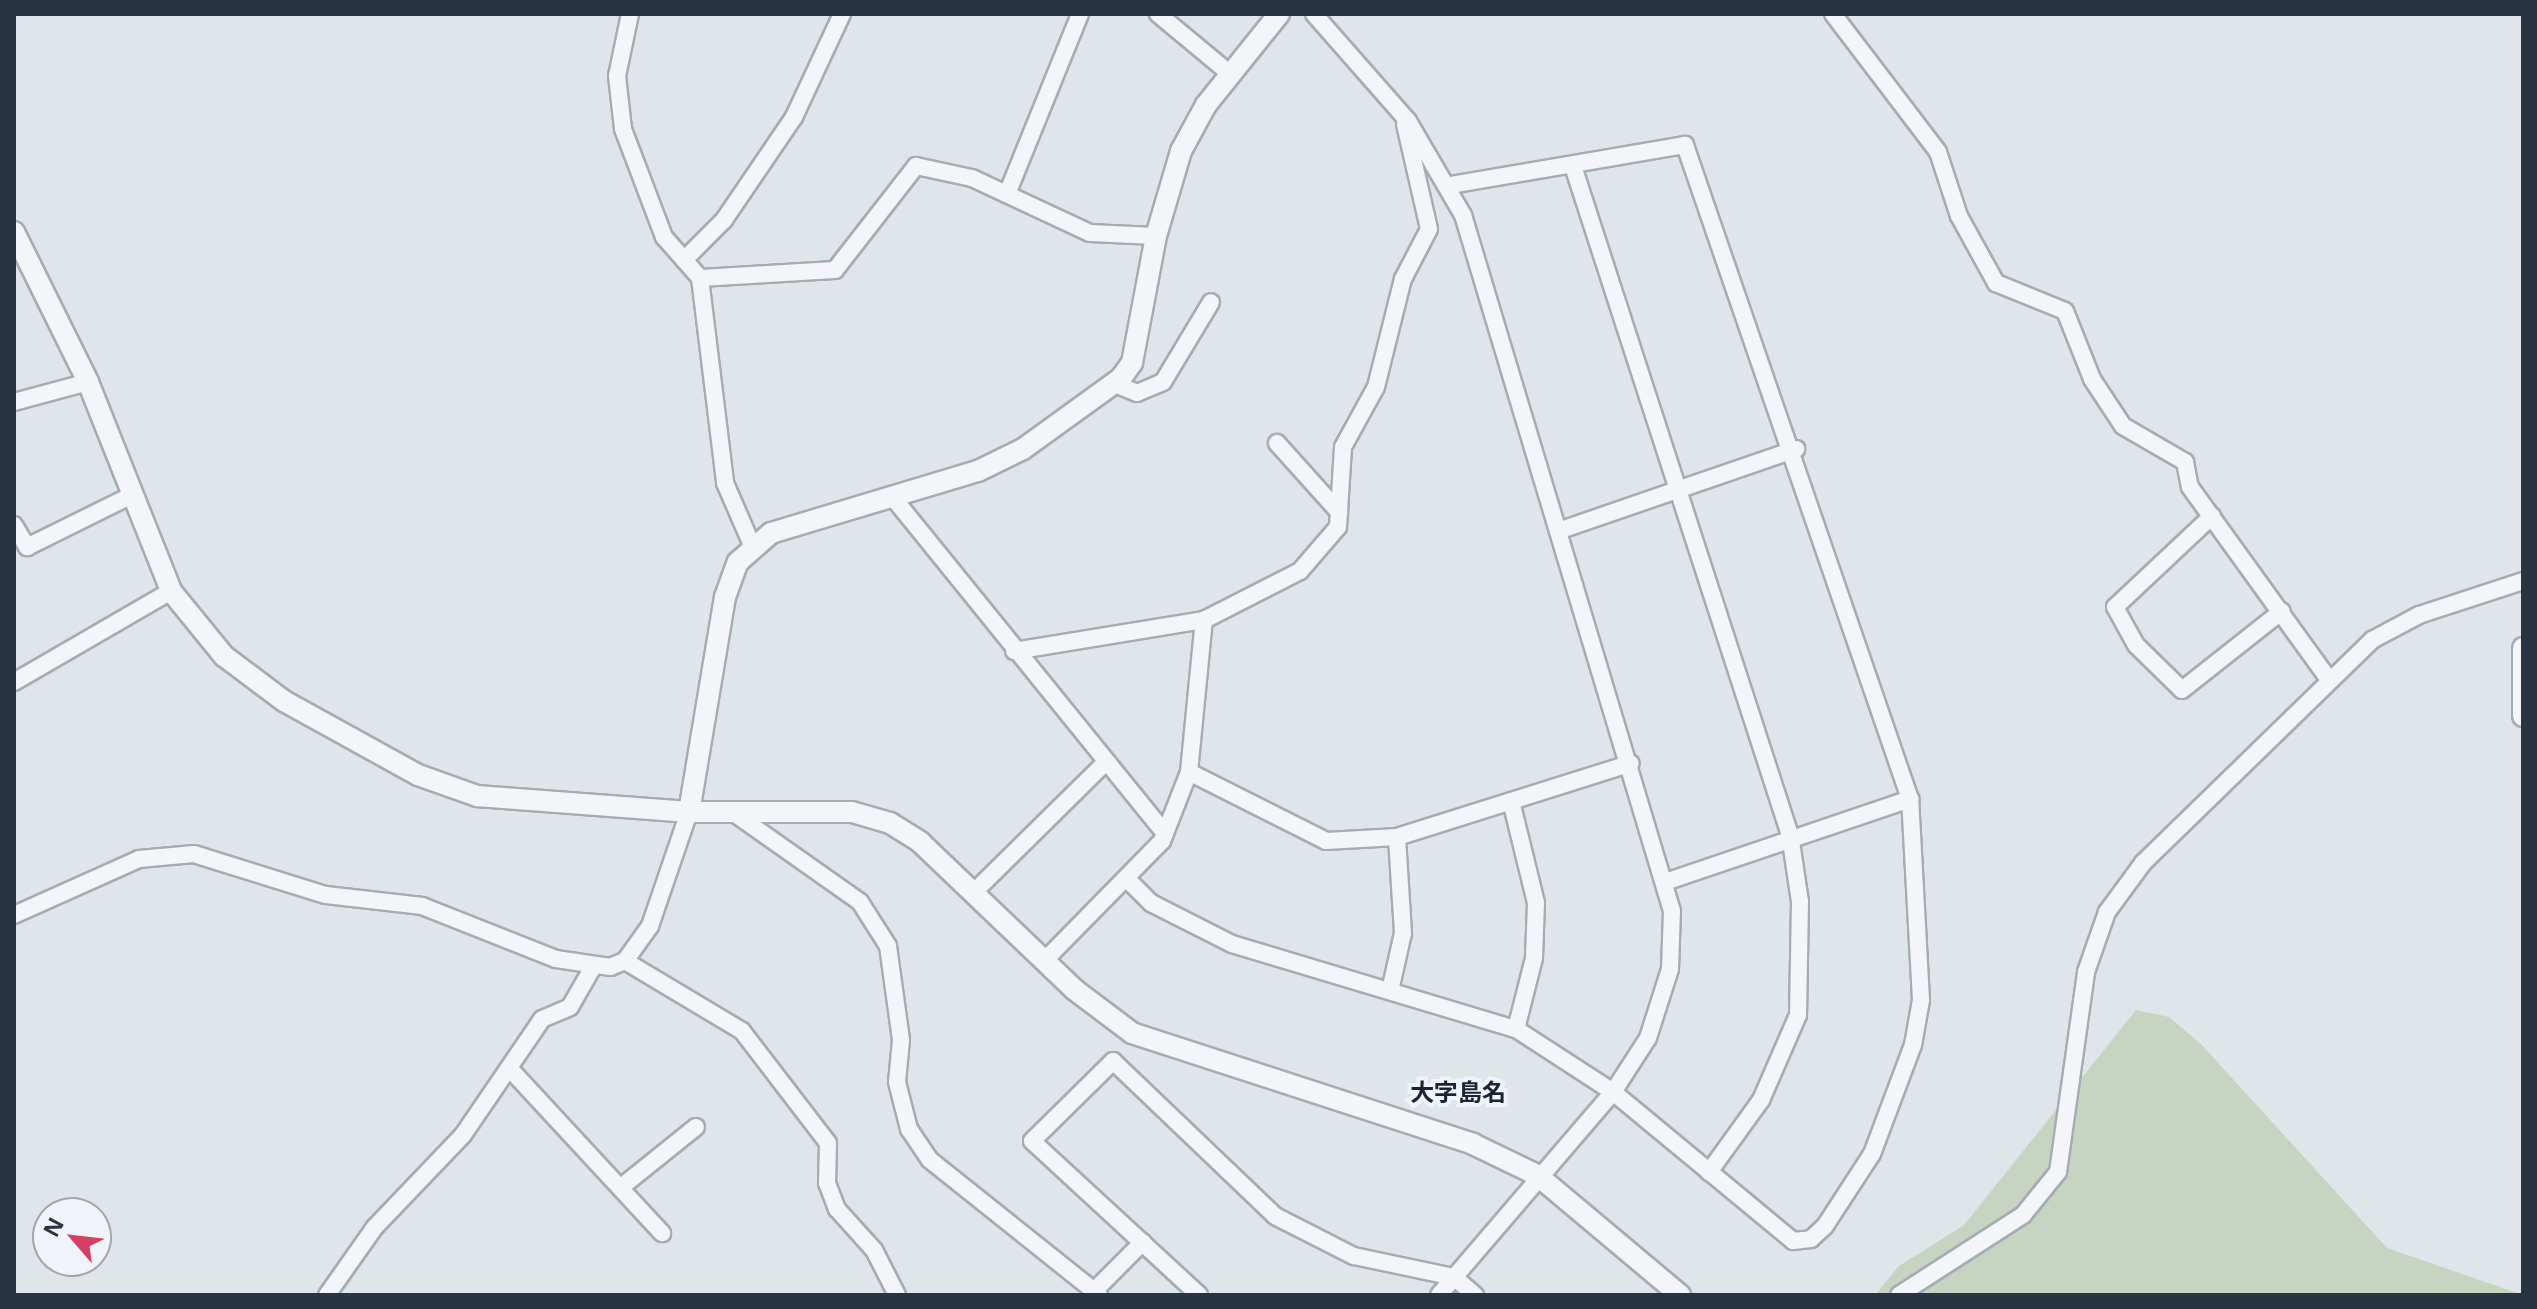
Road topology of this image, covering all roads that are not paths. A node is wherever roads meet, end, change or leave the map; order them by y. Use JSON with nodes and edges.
{"nodes":[{"id":1,"x":630,"y":14,"type":"edge"},
{"id":2,"x":842,"y":14,"type":"edge"},
{"id":3,"x":1080,"y":14,"type":"edge"},
{"id":4,"x":1158,"y":14,"type":"edge"},
{"id":5,"x":1279,"y":14,"type":"edge"},
{"id":6,"x":1314,"y":14,"type":"edge"},
{"id":7,"x":1833,"y":14,"type":"edge"},
{"id":8,"x":1229,"y":73,"type":"junction"},
{"id":9,"x":1402,"y":112,"type":"junction"},
{"id":10,"x":1573,"y":166,"type":"junction"},
{"id":11,"x":1450,"y":185,"type":"junction"},
{"id":12,"x":1007,"y":194,"type":"junction"},
{"id":13,"x":14,"y":232,"type":"edge"},
{"id":14,"x":1156,"y":236,"type":"junction"},
{"id":15,"x":684,"y":260,"type":"junction"},
{"id":16,"x":700,"y":278,"type":"junction"},
{"id":17,"x":1211,"y":302,"type":"dead end"},
{"id":18,"x":88,"y":382,"type":"junction"},
{"id":19,"x":1115,"y":384,"type":"junction"},
{"id":20,"x":14,"y":402,"type":"edge"},
{"id":21,"x":1277,"y":443,"type":"dead end"},
{"id":22,"x":1796,"y":449,"type":"junction"},
{"id":23,"x":1675,"y":490,"type":"junction"},
{"id":24,"x":128,"y":497,"type":"junction"},
{"id":25,"x":895,"y":500,"type":"junction"},
{"id":26,"x":1339,"y":512,"type":"junction"},
{"id":27,"x":2212,"y":516,"type":"junction"},
{"id":28,"x":14,"y":525,"type":"edge"},
{"id":29,"x":1558,"y":531,"type":"junction"},
{"id":30,"x":752,"y":545,"type":"junction"},
{"id":31,"x":2523,"y":581,"type":"edge"},
{"id":32,"x":171,"y":591,"type":"junction"},
{"id":33,"x":2282,"y":611,"type":"junction"},
{"id":34,"x":1204,"y":620,"type":"junction"},
{"id":35,"x":2523,"y":648,"type":"edge"},
{"id":36,"x":1014,"y":651,"type":"junction"},
{"id":37,"x":2523,"y":675,"type":"edge"},
{"id":38,"x":2327,"y":677,"type":"junction"},
{"id":39,"x":14,"y":682,"type":"edge"},
{"id":40,"x":2523,"y":716,"type":"edge"},
{"id":41,"x":1106,"y":762,"type":"junction"},
{"id":42,"x":1631,"y":763,"type":"junction"},
{"id":43,"x":1189,"y":772,"type":"junction"},
{"id":44,"x":1910,"y":799,"type":"junction"},
{"id":45,"x":1511,"y":801,"type":"junction"},
{"id":46,"x":729,"y":810,"type":"junction"},
{"id":47,"x":689,"y":812,"type":"junction"},
{"id":48,"x":1165,"y":834,"type":"junction"},
{"id":49,"x":1790,"y":835,"type":"junction"},
{"id":50,"x":1397,"y":837,"type":"junction"},
{"id":51,"x":1129,"y":881,"type":"junction"},
{"id":52,"x":1668,"y":881,"type":"junction"},
{"id":53,"x":974,"y":892,"type":"junction"},
{"id":54,"x":14,"y":915,"type":"edge"},
{"id":55,"x":1045,"y":960,"type":"junction"},
{"id":56,"x":625,"y":961,"type":"junction"},
{"id":57,"x":593,"y":967,"type":"junction"},
{"id":58,"x":1390,"y":991,"type":"junction"},
{"id":59,"x":1516,"y":1029,"type":"junction"},
{"id":60,"x":510,"y":1069,"type":"junction"},
{"id":61,"x":1613,"y":1092,"type":"junction"},
{"id":62,"x":696,"y":1127,"type":"dead end"},
{"id":63,"x":1709,"y":1172,"type":"junction"},
{"id":64,"x":1537,"y":1175,"type":"junction"},
{"id":65,"x":625,"y":1184,"type":"junction"},
{"id":66,"x":662,"y":1233,"type":"dead end"},
{"id":67,"x":1143,"y":1242,"type":"junction"},
{"id":68,"x":1454,"y":1277,"type":"junction"},
{"id":69,"x":1097,"y":1293,"type":"edge"},
{"id":70,"x":327,"y":1295,"type":"edge"},
{"id":71,"x":897,"y":1295,"type":"edge"},
{"id":72,"x":1199,"y":1295,"type":"edge"},
{"id":73,"x":1439,"y":1295,"type":"edge"},
{"id":74,"x":1475,"y":1295,"type":"edge"},
{"id":75,"x":1680,"y":1295,"type":"edge"},
{"id":76,"x":1899,"y":1295,"type":"edge"}],
"edges":[{"from":1,"to":15,"type":"street"},
{"from":2,"to":15,"type":"street"},
{"from":3,"to":12,"type":"street"},
{"from":4,"to":8,"type":"street"},
{"from":5,"to":8,"type":"street"},
{"from":6,"to":9,"type":"street"},
{"from":7,"to":27,"type":"street"},
{"from":8,"to":14,"type":"street"},
{"from":9,"to":11,"type":"street"},
{"from":9,"to":26,"type":"street"},
{"from":10,"to":11,"type":"street"},
{"from":10,"to":22,"type":"street"},
{"from":10,"to":23,"type":"street"},
{"from":11,"to":29,"type":"street"},
{"from":12,"to":14,"type":"street"},
{"from":12,"to":16,"type":"street"},
{"from":13,"to":18,"type":"street"},
{"from":14,"to":19,"type":"street"},
{"from":15,"to":16,"type":"street"},
{"from":16,"to":30,"type":"street"},
{"from":17,"to":19,"type":"street"},
{"from":18,"to":20,"type":"street"},
{"from":18,"to":24,"type":"street"},
{"from":19,"to":25,"type":"street"},
{"from":21,"to":26,"type":"street"},
{"from":22,"to":23,"type":"street"},
{"from":22,"to":44,"type":"street"},
{"from":23,"to":29,"type":"street"},
{"from":23,"to":49,"type":"street"},
{"from":24,"to":28,"type":"street"},
{"from":24,"to":32,"type":"street"},
{"from":25,"to":30,"type":"street"},
{"from":25,"to":36,"type":"street"},
{"from":26,"to":34,"type":"street"},
{"from":27,"to":33,"type":"street"},
{"from":27,"to":33,"type":"street"},
{"from":29,"to":42,"type":"street"},
{"from":30,"to":47,"type":"street"},
{"from":31,"to":38,"type":"street"},
{"from":32,"to":39,"type":"street"},
{"from":32,"to":47,"type":"street"},
{"from":33,"to":38,"type":"street"},
{"from":34,"to":36,"type":"street"},
{"from":34,"to":43,"type":"street"},
{"from":35,"to":37,"type":"street"},
{"from":36,"to":41,"type":"street"},
{"from":37,"to":40,"type":"street"},
{"from":38,"to":76,"type":"street"},
{"from":41,"to":48,"type":"street"},
{"from":41,"to":53,"type":"street"},
{"from":42,"to":45,"type":"street"},
{"from":42,"to":52,"type":"street"},
{"from":43,"to":48,"type":"street"},
{"from":43,"to":50,"type":"street"},
{"from":44,"to":49,"type":"street"},
{"from":44,"to":63,"type":"street"},
{"from":45,"to":50,"type":"street"},
{"from":45,"to":59,"type":"street"},
{"from":46,"to":47,"type":"street"},
{"from":46,"to":53,"type":"street"},
{"from":46,"to":69,"type":"street"},
{"from":47,"to":56,"type":"street"},
{"from":48,"to":51,"type":"street"},
{"from":49,"to":52,"type":"street"},
{"from":49,"to":63,"type":"street"},
{"from":50,"to":58,"type":"street"},
{"from":51,"to":55,"type":"street"},
{"from":51,"to":58,"type":"street"},
{"from":52,"to":61,"type":"street"},
{"from":53,"to":55,"type":"street"},
{"from":54,"to":57,"type":"street"},
{"from":55,"to":64,"type":"street"},
{"from":56,"to":57,"type":"street"},
{"from":56,"to":71,"type":"street"},
{"from":57,"to":60,"type":"street"},
{"from":58,"to":59,"type":"street"},
{"from":59,"to":61,"type":"street"},
{"from":60,"to":65,"type":"street"},
{"from":60,"to":70,"type":"street"},
{"from":61,"to":63,"type":"street"},
{"from":61,"to":64,"type":"street"},
{"from":62,"to":65,"type":"street"},
{"from":64,"to":68,"type":"street"},
{"from":64,"to":75,"type":"street"},
{"from":65,"to":66,"type":"street"},
{"from":67,"to":68,"type":"street"},
{"from":67,"to":69,"type":"street"},
{"from":67,"to":72,"type":"street"},
{"from":68,"to":73,"type":"street"},
{"from":68,"to":74,"type":"street"}]}
